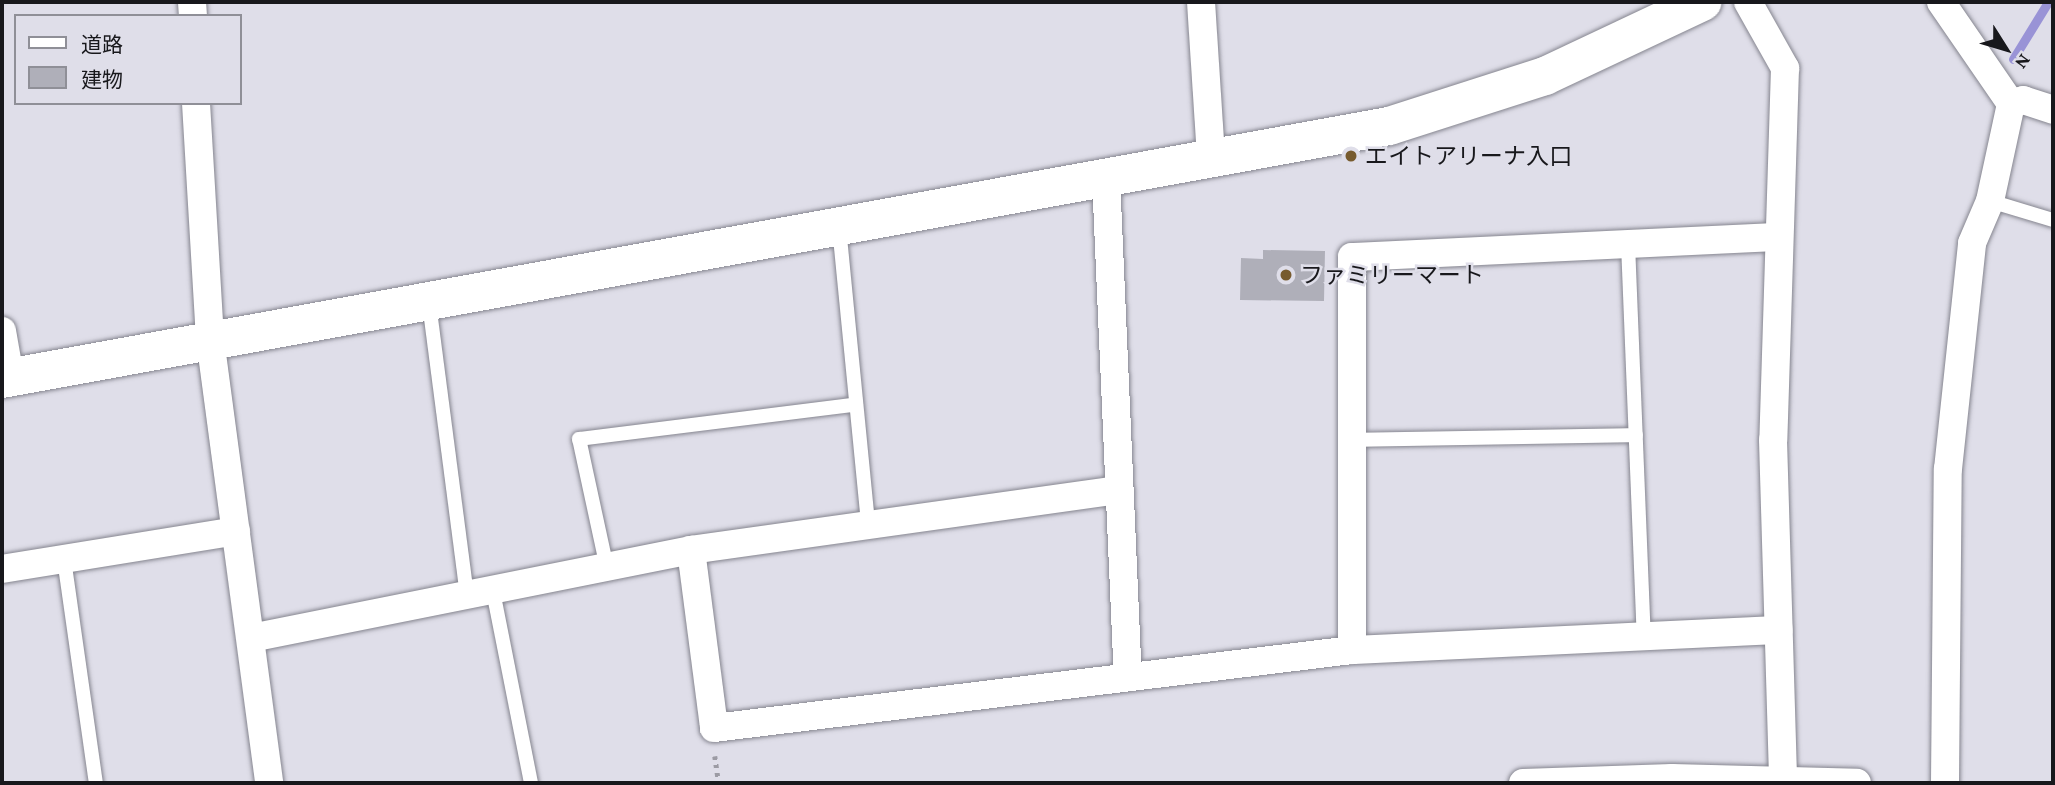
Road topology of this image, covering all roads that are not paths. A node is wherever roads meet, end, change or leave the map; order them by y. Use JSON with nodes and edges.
{"nodes":[{"id":1,"x":1201,"y":2,"type":"edge"},
{"id":2,"x":1702,"y":2,"type":"edge"},
{"id":3,"x":1748,"y":2,"type":"edge"},
{"id":4,"x":1941,"y":2,"type":"edge"},
{"id":5,"x":2011,"y":104,"type":"junction"},
{"id":6,"x":197,"y":105,"type":"edge"},
{"id":7,"x":2053,"y":110,"type":"edge"},
{"id":8,"x":1211,"y":157,"type":"junction"},
{"id":9,"x":1106,"y":178,"type":"junction"},
{"id":10,"x":1990,"y":201,"type":"junction"},
{"id":11,"x":2053,"y":220,"type":"edge"},
{"id":12,"x":839,"y":227,"type":"junction"},
{"id":13,"x":1778,"y":237,"type":"junction"},
{"id":14,"x":1628,"y":244,"type":"junction"},
{"id":15,"x":428,"y":302,"type":"junction"},
{"id":16,"x":2,"y":331,"type":"edge"},
{"id":17,"x":210,"y":340,"type":"junction"},
{"id":18,"x":6,"y":378,"type":"edge"},
{"id":19,"x":853,"y":405,"type":"junction"},
{"id":20,"x":1636,"y":435,"type":"junction"},
{"id":21,"x":1352,"y":440,"type":"junction"},
{"id":22,"x":1118,"y":490,"type":"junction"},
{"id":23,"x":868,"y":521,"type":"junction"},
{"id":24,"x":236,"y":531,"type":"junction"},
{"id":25,"x":691,"y":550,"type":"junction"},
{"id":26,"x":64,"y":559,"type":"junction"},
{"id":27,"x":607,"y":568,"type":"junction"},
{"id":28,"x":2,"y":569,"type":"edge"},
{"id":29,"x":480,"y":593,"type":"junction"},
{"id":30,"x":1779,"y":630,"type":"junction"},
{"id":31,"x":1644,"y":635,"type":"junction"},
{"id":32,"x":251,"y":638,"type":"junction"},
{"id":33,"x":1352,"y":650,"type":"junction"},
{"id":34,"x":1128,"y":676,"type":"junction"},
{"id":35,"x":1783,"y":779,"type":"junction"},
{"id":36,"x":96,"y":783,"type":"edge"},
{"id":37,"x":269,"y":783,"type":"edge"},
{"id":38,"x":531,"y":783,"type":"edge"},
{"id":39,"x":1523,"y":783,"type":"edge"},
{"id":40,"x":1857,"y":783,"type":"edge"},
{"id":41,"x":1945,"y":783,"type":"edge"}],
"edges":[{"from":1,"to":8,"type":"street"},
{"from":2,"to":8,"type":"street"},
{"from":3,"to":13,"type":"street"},
{"from":4,"to":5,"type":"street"},
{"from":5,"to":7,"type":"street"},
{"from":5,"to":10,"type":"street"},
{"from":6,"to":17,"type":"street"},
{"from":8,"to":9,"type":"street"},
{"from":9,"to":12,"type":"street"},
{"from":9,"to":22,"type":"street"},
{"from":10,"to":11,"type":"lane"},
{"from":10,"to":41,"type":"street"},
{"from":12,"to":15,"type":"street"},
{"from":12,"to":19,"type":"lane"},
{"from":13,"to":14,"type":"street"},
{"from":13,"to":30,"type":"street"},
{"from":14,"to":20,"type":"lane"},
{"from":14,"to":21,"type":"street"},
{"from":15,"to":17,"type":"street"},
{"from":15,"to":29,"type":"lane"},
{"from":16,"to":18,"type":"street"},
{"from":17,"to":18,"type":"street"},
{"from":17,"to":24,"type":"street"},
{"from":19,"to":23,"type":"lane"},
{"from":19,"to":27,"type":"lane"},
{"from":20,"to":21,"type":"lane"},
{"from":20,"to":31,"type":"lane"},
{"from":21,"to":33,"type":"street"},
{"from":22,"to":23,"type":"street"},
{"from":22,"to":34,"type":"street"},
{"from":23,"to":25,"type":"street"},
{"from":24,"to":26,"type":"street"},
{"from":24,"to":32,"type":"street"},
{"from":25,"to":27,"type":"street"},
{"from":25,"to":34,"type":"street"},
{"from":26,"to":28,"type":"street"},
{"from":26,"to":36,"type":"lane"},
{"from":27,"to":29,"type":"street"},
{"from":29,"to":32,"type":"street"},
{"from":29,"to":38,"type":"lane"},
{"from":30,"to":31,"type":"street"},
{"from":30,"to":35,"type":"street"},
{"from":31,"to":33,"type":"street"},
{"from":32,"to":37,"type":"street"},
{"from":33,"to":34,"type":"street"},
{"from":35,"to":39,"type":"street"},
{"from":35,"to":40,"type":"street"}]}
